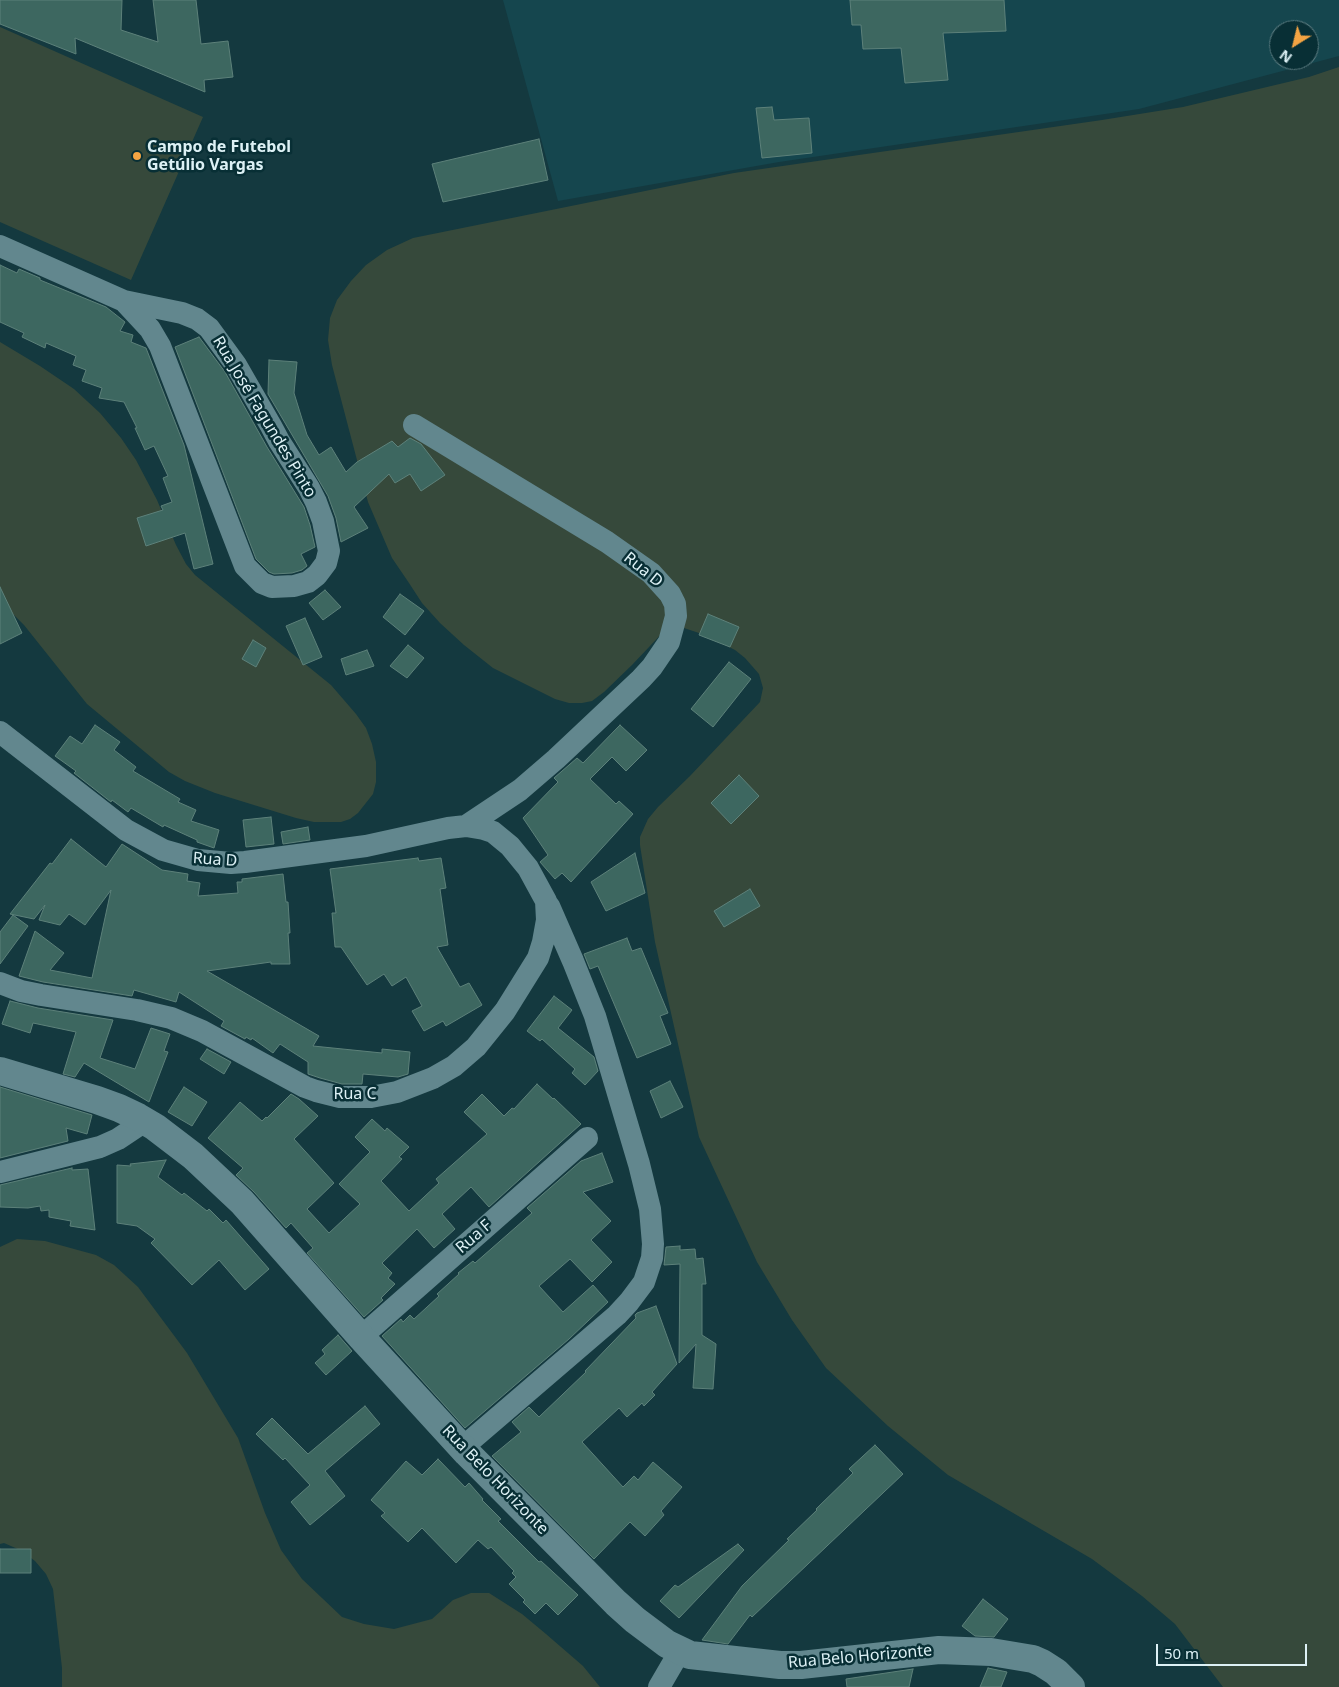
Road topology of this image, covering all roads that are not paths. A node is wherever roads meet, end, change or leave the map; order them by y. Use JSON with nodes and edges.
{"nodes":[{"id":1,"x":0,"y":246,"type":"edge"},
{"id":2,"x":124,"y":301,"type":"junction"},
{"id":3,"x":414,"y":425,"type":"dead end"},
{"id":4,"x":0,"y":732,"type":"edge"},
{"id":5,"x":515,"y":794,"type":"junction"},
{"id":6,"x":466,"y":826,"type":"junction"},
{"id":7,"x":502,"y":839,"type":"joint"},
{"id":8,"x":528,"y":868,"type":"junction"},
{"id":9,"x":546,"y":901,"type":"junction"},
{"id":10,"x":538,"y":958,"type":"junction"},
{"id":11,"x":578,"y":972,"type":"junction"},
{"id":12,"x":0,"y":984,"type":"edge"},
{"id":13,"x":0,"y":1071,"type":"edge"},
{"id":14,"x":145,"y":1121,"type":"junction"},
{"id":15,"x":587,"y":1138,"type":"dead end"},
{"id":16,"x":0,"y":1172,"type":"edge"},
{"id":17,"x":360,"y":1337,"type":"junction"},
{"id":18,"x":462,"y":1448,"type":"junction"},
{"id":19,"x":680,"y":1651,"type":"junction"},
{"id":20,"x":659,"y":1687,"type":"edge"},
{"id":21,"x":1071,"y":1687,"type":"edge"}],
"edges":[{"from":1,"to":2,"type":"street","name":"Rua José Fagundes Pinto"},
{"from":2,"to":2,"type":"street","name":"Rua José Fagundes Pinto"},
{"from":3,"to":5,"type":"street","name":"Rua D"},
{"from":4,"to":6,"type":"street","name":"Rua D"},
{"from":5,"to":6,"type":"street","name":"Rua D"},
{"from":5,"to":8,"type":"street"},
{"from":6,"to":7,"type":"street","name":"Rua D"},
{"from":7,"to":8,"type":"street","name":"Rua C"},
{"from":8,"to":9,"type":"street","name":"Rua C"},
{"from":9,"to":10,"type":"street","name":"Rua C"},
{"from":9,"to":11,"type":"street"},
{"from":10,"to":11,"type":"street"},
{"from":10,"to":12,"type":"street","name":"Rua C"},
{"from":11,"to":18,"type":"street"},
{"from":13,"to":14,"type":"street","name":"Rua Belo Horizonte"},
{"from":14,"to":16,"type":"street"},
{"from":14,"to":17,"type":"street","name":"Rua Belo Horizonte"},
{"from":15,"to":17,"type":"street","name":"Rua F"},
{"from":17,"to":18,"type":"street","name":"Rua Belo Horizonte"},
{"from":18,"to":19,"type":"street","name":"Rua Belo Horizonte"},
{"from":19,"to":20,"type":"street"},
{"from":19,"to":21,"type":"street","name":"Rua Belo Horizonte"}]}
